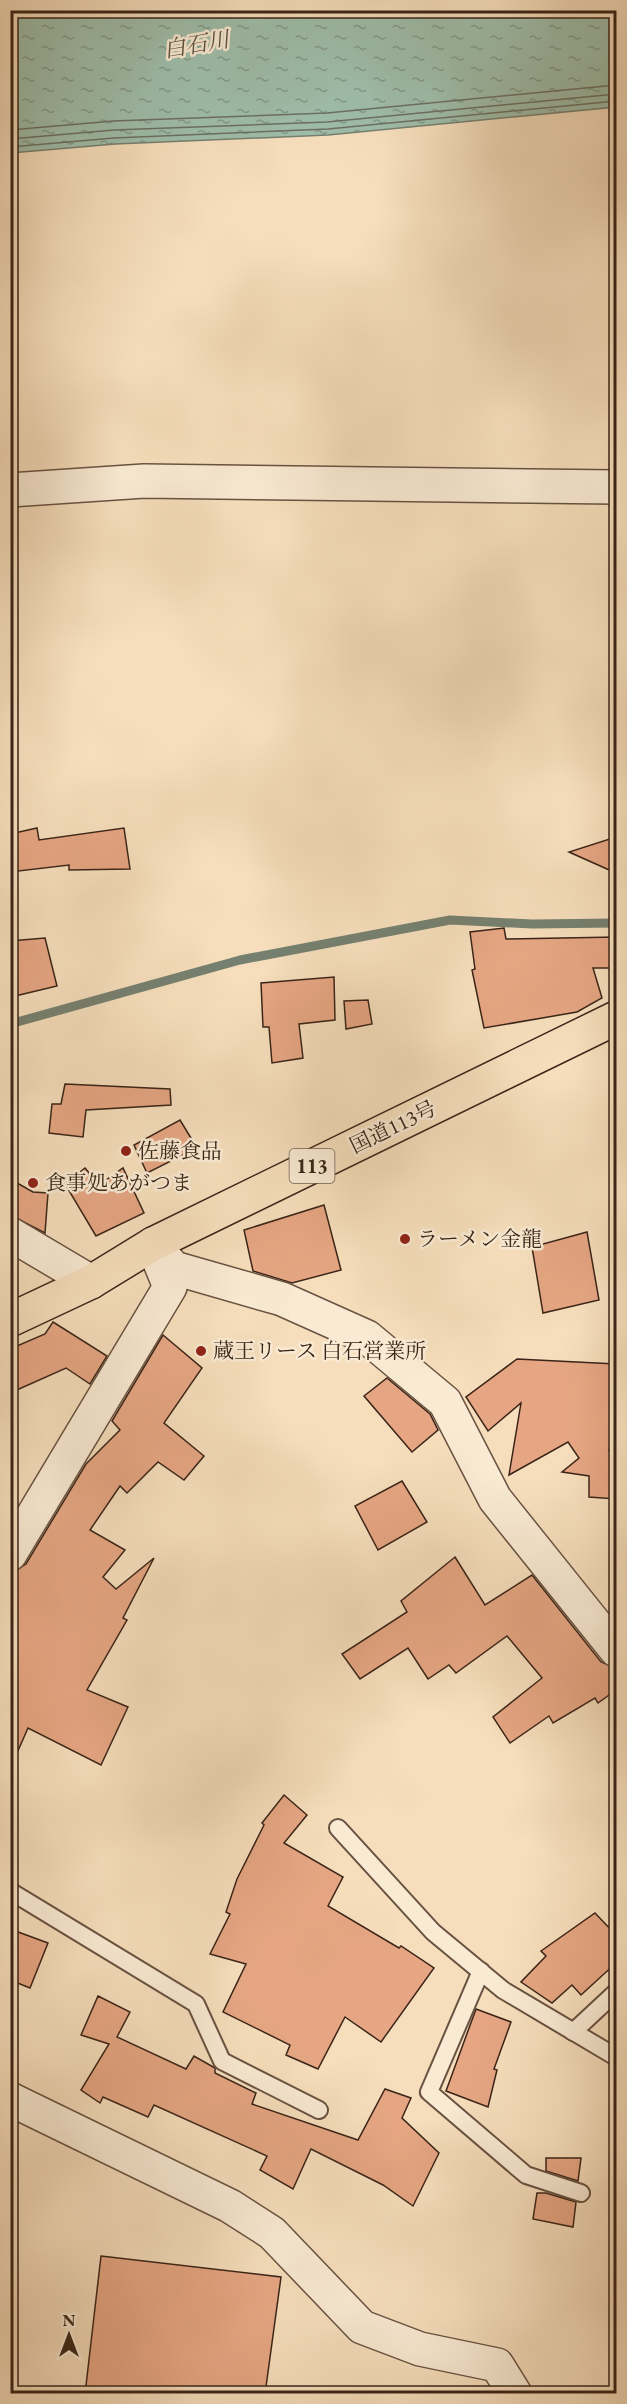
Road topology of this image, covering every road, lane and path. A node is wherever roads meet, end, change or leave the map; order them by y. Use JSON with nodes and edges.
{"nodes":[{"id":1,"x":616,"y":487,"type":"edge"},
{"id":2,"x":10,"y":490,"type":"edge"},
{"id":3,"x":616,"y":1018,"type":"edge"},
{"id":4,"x":10,"y":1234,"type":"edge"},
{"id":5,"x":153,"y":1244,"type":"junction"},
{"id":6,"x":91,"y":1282,"type":"junction"},
{"id":7,"x":10,"y":1320,"type":"edge"},
{"id":8,"x":10,"y":1554,"type":"edge"},
{"id":9,"x":616,"y":1650,"type":"edge"},
{"id":10,"x":338,"y":1828,"type":"dead end"},
{"id":11,"x":10,"y":1891,"type":"edge"},
{"id":12,"x":481,"y":1971,"type":"junction"},
{"id":13,"x":616,"y":1992,"type":"edge"},
{"id":14,"x":573,"y":2032,"type":"junction"},
{"id":15,"x":616,"y":2057,"type":"edge"},
{"id":16,"x":10,"y":2099,"type":"edge"},
{"id":17,"x":319,"y":2110,"type":"dead end"},
{"id":18,"x":581,"y":2193,"type":"dead end"},
{"id":19,"x":515,"y":2394,"type":"edge"}],
"edges":[{"from":1,"to":2,"type":"street"},
{"from":3,"to":5,"type":"highway","name":"国道113号","number":"113"},
{"from":4,"to":6,"type":"street"},
{"from":5,"to":6,"type":"highway","name":"国道113号","number":"113"},
{"from":5,"to":8,"type":"street"},
{"from":5,"to":9,"type":"street"},
{"from":6,"to":7,"type":"highway","name":"国道113号","number":"113"},
{"from":10,"to":12,"type":"lane"},
{"from":11,"to":17,"type":"lane"},
{"from":12,"to":14,"type":"lane"},
{"from":12,"to":18,"type":"lane"},
{"from":13,"to":14,"type":"lane"},
{"from":14,"to":15,"type":"lane"},
{"from":16,"to":19,"type":"street"}]}
